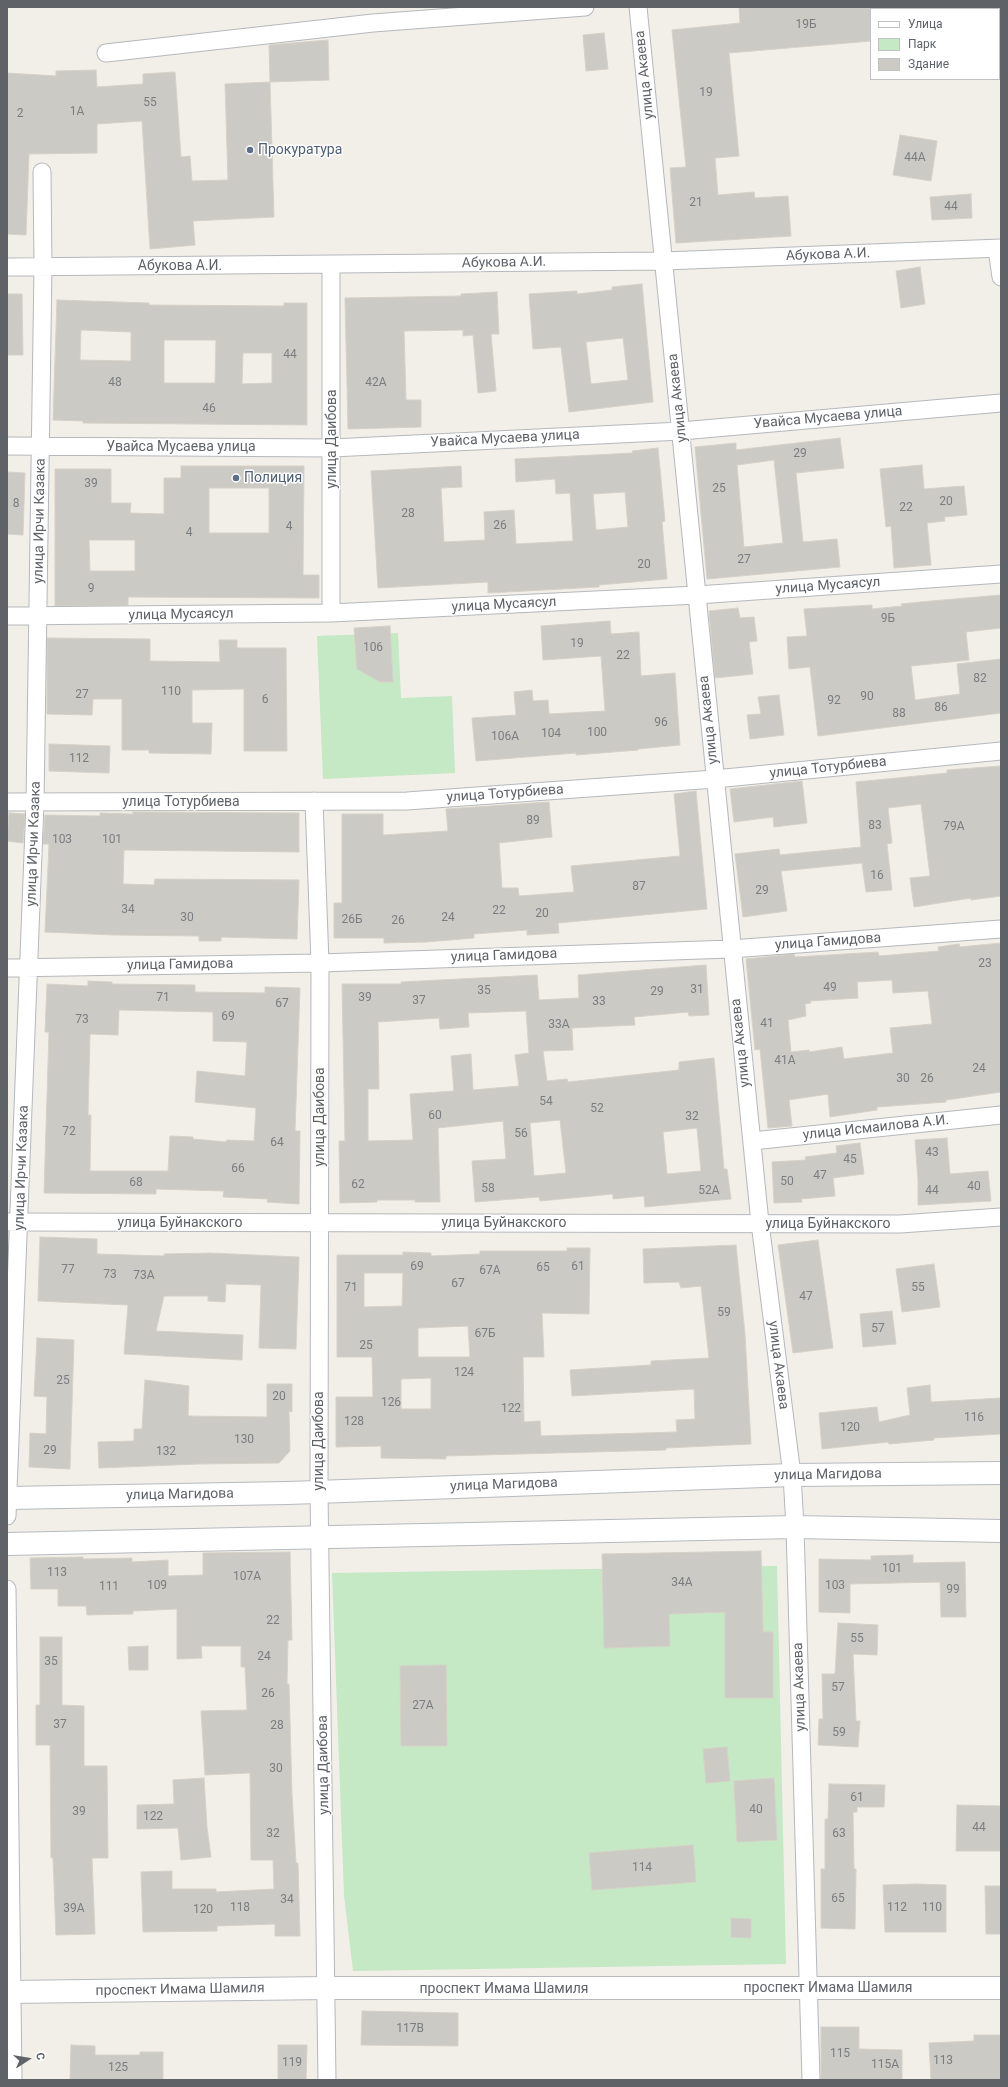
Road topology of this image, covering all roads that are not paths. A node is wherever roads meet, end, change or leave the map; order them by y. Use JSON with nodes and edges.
{"nodes":[{"id":1,"x":585,"y":7,"type":"edge"},
{"id":2,"x":638,"y":7,"type":"edge"},
{"id":3,"x":106,"y":53,"type":"dead end"},
{"id":4,"x":42,"y":172,"type":"dead end"},
{"id":5,"x":999,"y":248,"type":"edge"},
{"id":6,"x":664,"y":261,"type":"junction"},
{"id":7,"x":331,"y":265,"type":"junction"},
{"id":8,"x":7,"y":267,"type":"edge"},
{"id":9,"x":43,"y":267,"type":"junction"},
{"id":10,"x":1001,"y":277,"type":"edge"},
{"id":11,"x":1001,"y":403,"type":"edge"},
{"id":12,"x":681,"y":431,"type":"junction"},
{"id":13,"x":7,"y":446,"type":"edge"},
{"id":14,"x":40,"y":446,"type":"junction"},
{"id":15,"x":332,"y":448,"type":"junction"},
{"id":16,"x":1001,"y":574,"type":"edge"},
{"id":17,"x":696,"y":595,"type":"junction"},
{"id":18,"x":332,"y":613,"type":"junction"},
{"id":19,"x":7,"y":616,"type":"edge"},
{"id":20,"x":38,"y":616,"type":"junction"},
{"id":21,"x":1001,"y":751,"type":"edge"},
{"id":22,"x":715,"y":779,"type":"junction"},
{"id":23,"x":314,"y":801,"type":"junction"},
{"id":24,"x":7,"y":802,"type":"edge"},
{"id":25,"x":35,"y":803,"type":"junction"},
{"id":26,"x":1001,"y":929,"type":"edge"},
{"id":27,"x":731,"y":948,"type":"junction"},
{"id":28,"x":320,"y":963,"type":"junction"},
{"id":29,"x":7,"y":968,"type":"edge"},
{"id":30,"x":30,"y":968,"type":"junction"},
{"id":31,"x":1001,"y":1115,"type":"edge"},
{"id":32,"x":752,"y":1141,"type":"junction"},
{"id":33,"x":1001,"y":1217,"type":"edge"},
{"id":34,"x":14,"y":1222,"type":"edge"},
{"id":35,"x":760,"y":1223,"type":"junction"},
{"id":36,"x":321,"y":1224,"type":"junction"},
{"id":37,"x":1001,"y":1473,"type":"edge"},
{"id":38,"x":792,"y":1475,"type":"junction"},
{"id":39,"x":319,"y":1491,"type":"junction"},
{"id":40,"x":7,"y":1498,"type":"edge"},
{"id":41,"x":7,"y":1516,"type":"edge"},
{"id":42,"x":795,"y":1527,"type":"junction"},
{"id":43,"x":1001,"y":1531,"type":"edge"},
{"id":44,"x":321,"y":1537,"type":"junction"},
{"id":45,"x":7,"y":1544,"type":"edge"},
{"id":46,"x":7,"y":1589,"type":"edge"},
{"id":47,"x":327,"y":1988,"type":"junction"},
{"id":48,"x":1001,"y":1988,"type":"edge"},
{"id":49,"x":808,"y":1989,"type":"junction"},
{"id":50,"x":10,"y":1992,"type":"edge"},
{"id":51,"x":13,"y":2080,"type":"edge"},
{"id":52,"x":327,"y":2080,"type":"edge"},
{"id":53,"x":811,"y":2080,"type":"edge"}],
"edges":[{"from":1,"to":3,"type":"street"},
{"from":2,"to":6,"type":"street","name":"улица Акаева"},
{"from":4,"to":9,"type":"street","name":"улица Ирчи Казака"},
{"from":5,"to":6,"type":"street","name":"Абукова А.И."},
{"from":5,"to":10,"type":"street"},
{"from":6,"to":7,"type":"street","name":"Абукова А.И."},
{"from":6,"to":12,"type":"street","name":"улица Акаева"},
{"from":7,"to":9,"type":"street","name":"Абукова А.И."},
{"from":7,"to":15,"type":"street","name":"улица Даибова"},
{"from":8,"to":9,"type":"street","name":"Абукова А.И."},
{"from":9,"to":14,"type":"street","name":"улица Ирчи Казака"},
{"from":11,"to":12,"type":"street","name":"Увайса Мусаева улица"},
{"from":12,"to":15,"type":"street","name":"Увайса Мусаева улица"},
{"from":12,"to":17,"type":"street","name":"улица Акаева"},
{"from":13,"to":14,"type":"street","name":"Увайса Мусаева улица"},
{"from":14,"to":15,"type":"street","name":"Увайса Мусаева улица"},
{"from":14,"to":20,"type":"street","name":"улица Ирчи Казака"},
{"from":15,"to":18,"type":"street","name":"улица Даибова"},
{"from":16,"to":17,"type":"street","name":"улица Мусаясул"},
{"from":17,"to":18,"type":"street","name":"улица Мусаясул"},
{"from":17,"to":22,"type":"street","name":"улица Акаева"},
{"from":18,"to":20,"type":"street","name":"улица Мусаясул"},
{"from":19,"to":20,"type":"street","name":"улица Мусаясул"},
{"from":20,"to":25,"type":"street","name":"улица Ирчи Казака"},
{"from":21,"to":22,"type":"street","name":"улица Тотурбиева"},
{"from":22,"to":23,"type":"street","name":"улица Тотурбиева"},
{"from":22,"to":27,"type":"street","name":"улица Акаева"},
{"from":23,"to":25,"type":"street","name":"улица Тотурбиева"},
{"from":23,"to":28,"type":"street","name":"улица Даибова"},
{"from":24,"to":25,"type":"street","name":"улица Тотурбиева"},
{"from":25,"to":30,"type":"street","name":"улица Ирчи Казака"},
{"from":26,"to":27,"type":"street","name":"улица Гамидова"},
{"from":27,"to":28,"type":"street","name":"улица Гамидова"},
{"from":27,"to":32,"type":"street","name":"улица Акаева"},
{"from":28,"to":30,"type":"street","name":"улица Гамидова"},
{"from":28,"to":36,"type":"street","name":"улица Даибова"},
{"from":29,"to":30,"type":"street","name":"улица Гамидова"},
{"from":30,"to":34,"type":"street","name":"улица Ирчи Казака"},
{"from":31,"to":32,"type":"street","name":"улица Исмаилова А.И."},
{"from":32,"to":35,"type":"street","name":"улица Акаева"},
{"from":33,"to":35,"type":"street","name":"улица Буйнакского"},
{"from":34,"to":36,"type":"street","name":"улица Буйнакского"},
{"from":34,"to":40,"type":"street","name":"улица Ирчи Казака"},
{"from":35,"to":36,"type":"street","name":"улица Буйнакского"},
{"from":35,"to":38,"type":"street","name":"улица Акаева"},
{"from":36,"to":39,"type":"street","name":"улица Даибова"},
{"from":37,"to":38,"type":"main road","name":"улица Магидова"},
{"from":38,"to":39,"type":"main road","name":"улица Магидова"},
{"from":38,"to":42,"type":"street","name":"улица Акаева"},
{"from":39,"to":40,"type":"main road","name":"улица Магидова"},
{"from":39,"to":44,"type":"street","name":"улица Даибова"},
{"from":40,"to":41,"type":"street","name":"улица Ирчи Казака"},
{"from":42,"to":43,"type":"main road"},
{"from":42,"to":44,"type":"main road"},
{"from":42,"to":49,"type":"street","name":"улица Акаева"},
{"from":44,"to":45,"type":"main road"},
{"from":44,"to":47,"type":"street","name":"улица Даибова"},
{"from":46,"to":50,"type":"street"},
{"from":47,"to":49,"type":"main road","name":"проспект Имама Шамиля"},
{"from":47,"to":50,"type":"main road","name":"проспект Имама Шамиля"},
{"from":47,"to":52,"type":"street","name":"улица Даибова"},
{"from":48,"to":49,"type":"main road","name":"проспект Имама Шамиля"},
{"from":49,"to":53,"type":"street","name":"улица Акаева"},
{"from":50,"to":51,"type":"street"}]}
